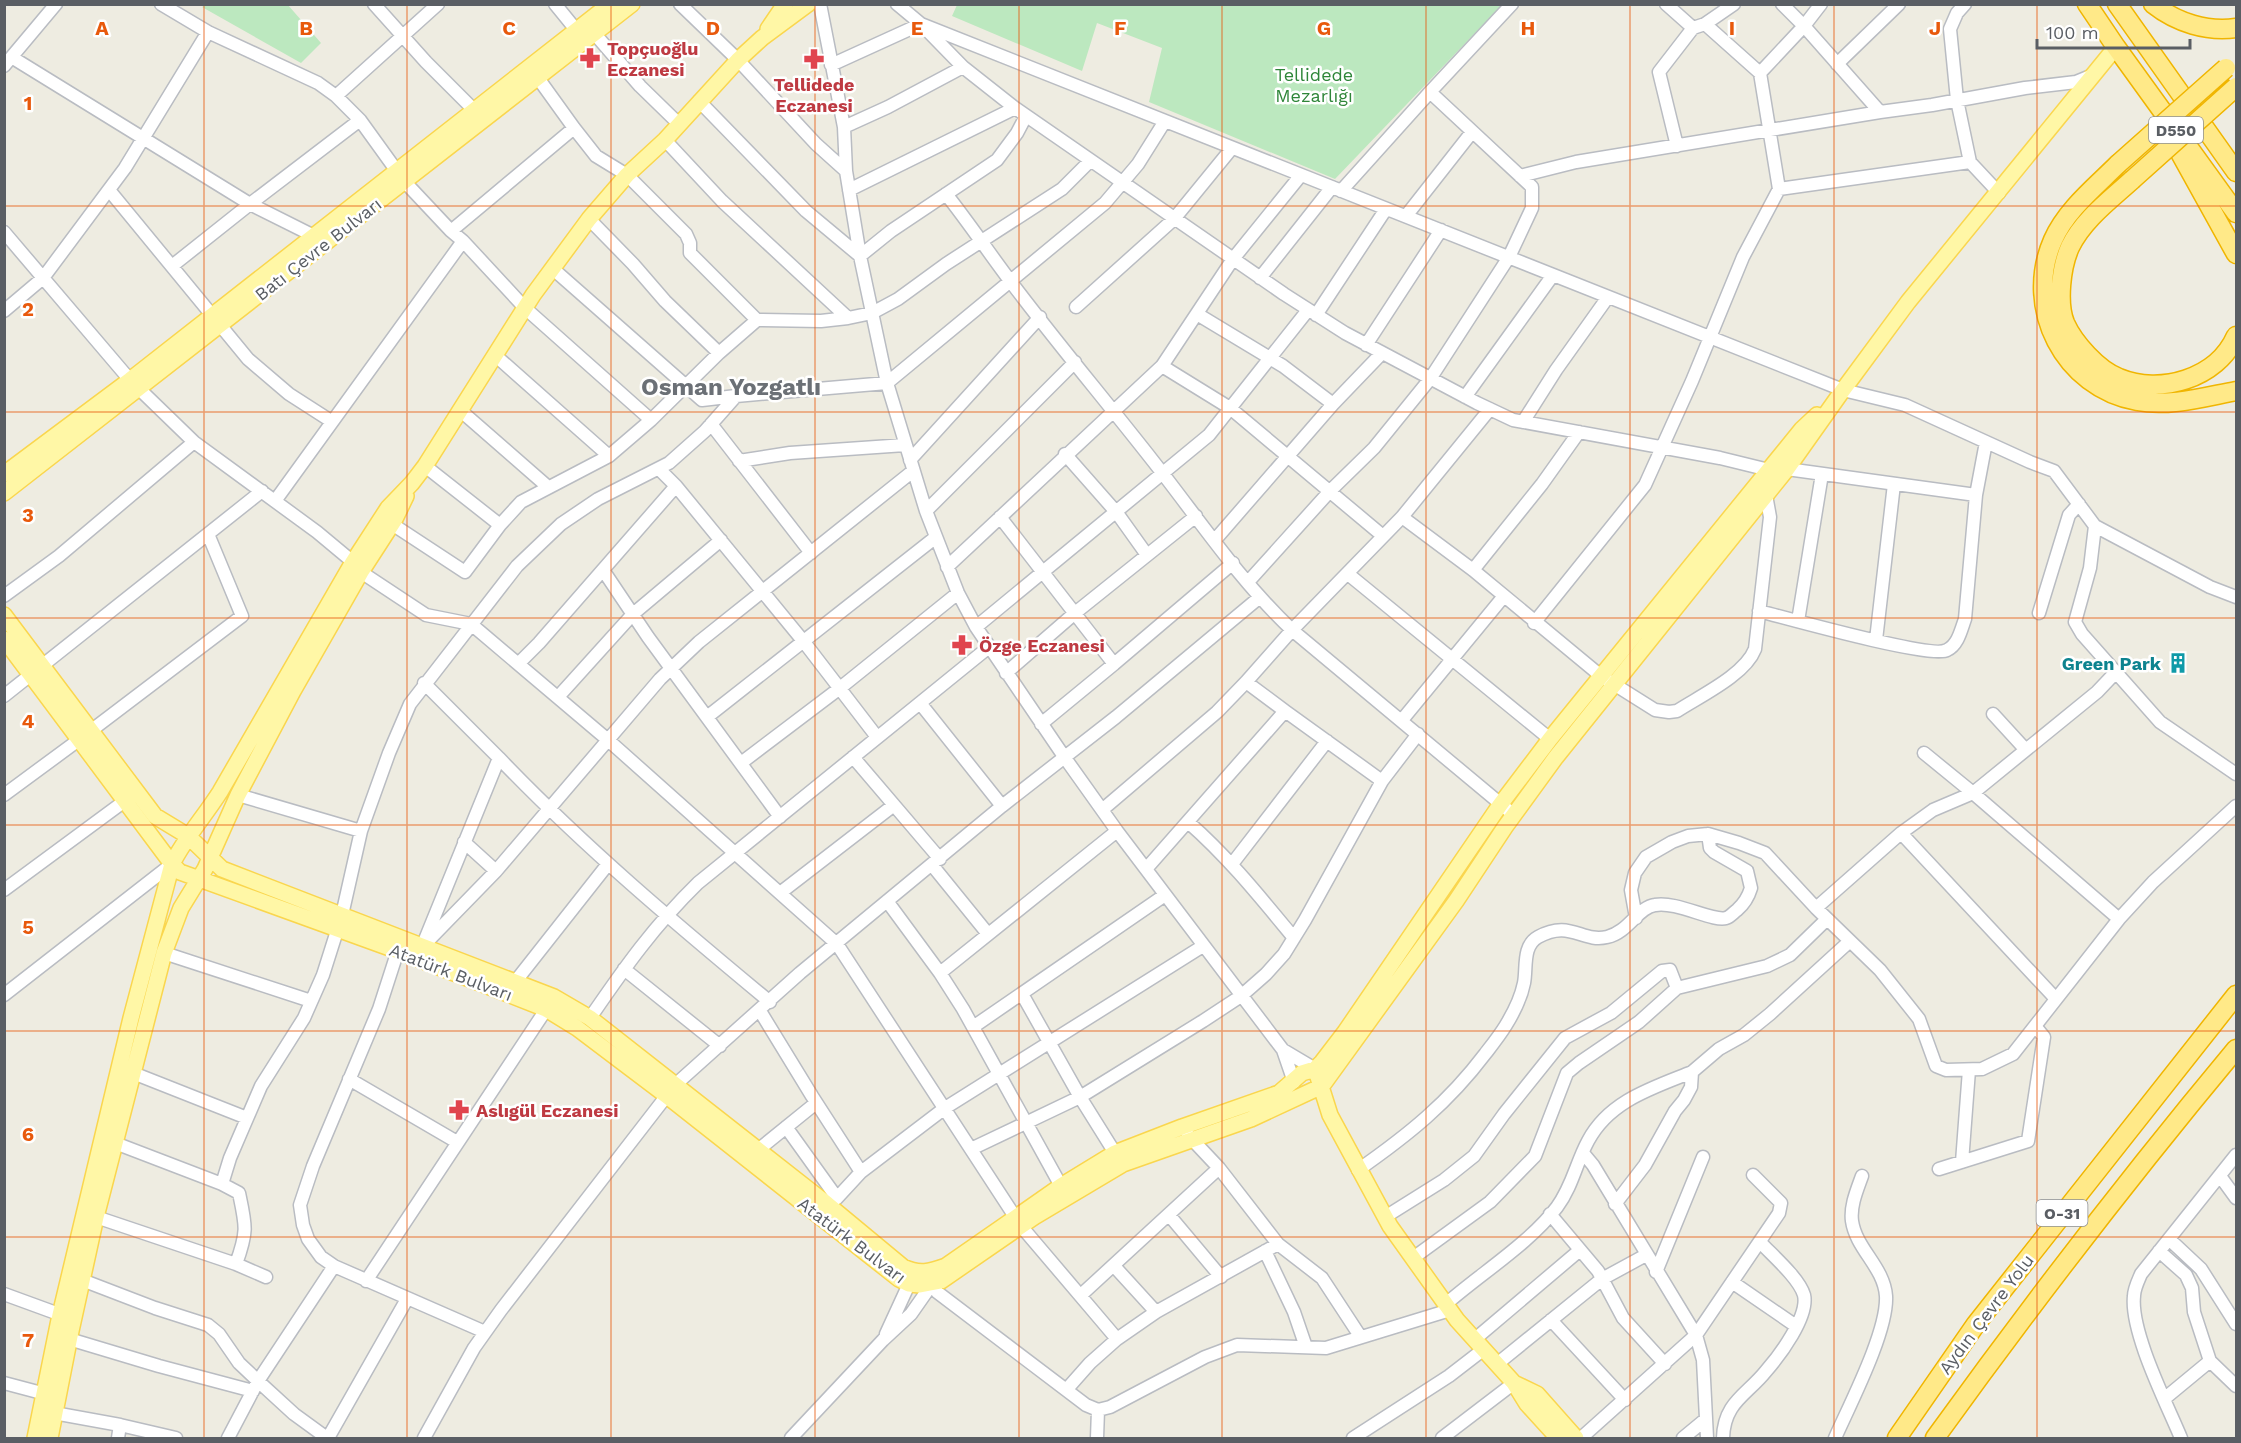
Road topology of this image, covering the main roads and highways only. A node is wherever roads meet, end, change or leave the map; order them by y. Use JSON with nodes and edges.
{"nodes":[{"id":1,"x":610,"y":4,"type":"edge"},
{"id":2,"x":632,"y":4,"type":"edge"},
{"id":3,"x":808,"y":4,"type":"edge"},
{"id":4,"x":2087,"y":4,"type":"edge"},
{"id":5,"x":2117,"y":4,"type":"edge"},
{"id":6,"x":2153,"y":4,"type":"edge"},
{"id":7,"x":779,"y":7,"type":"edge"},
{"id":8,"x":2236,"y":28,"type":"edge"},
{"id":9,"x":762,"y":38,"type":"junction"},
{"id":10,"x":2118,"y":51,"type":"junction"},
{"id":11,"x":2231,"y":64,"type":"edge"},
{"id":12,"x":532,"y":74,"type":"junction"},
{"id":13,"x":2236,"y":87,"type":"edge"},
{"id":14,"x":2236,"y":172,"type":"edge"},
{"id":15,"x":400,"y":176,"type":"junction"},
{"id":16,"x":2236,"y":213,"type":"edge"},
{"id":17,"x":2236,"y":254,"type":"edge"},
{"id":18,"x":216,"y":321,"type":"junction"},
{"id":19,"x":2236,"y":336,"type":"edge"},
{"id":20,"x":134,"y":384,"type":"junction"},
{"id":21,"x":1843,"y":390,"type":"junction"},
{"id":22,"x":2236,"y":391,"type":"edge"},
{"id":23,"x":4,"y":474,"type":"edge"},
{"id":24,"x":412,"y":483,"type":"junction"},
{"id":25,"x":4,"y":493,"type":"edge"},
{"id":26,"x":357,"y":567,"type":"junction"},
{"id":27,"x":4,"y":615,"type":"edge"},
{"id":28,"x":4,"y":639,"type":"edge"},
{"id":29,"x":38,"y":671,"type":"junction"},
{"id":30,"x":1608,"y":679,"type":"junction"},
{"id":31,"x":86,"y":735,"type":"junction"},
{"id":32,"x":188,"y":836,"type":"junction"},
{"id":33,"x":209,"y":856,"type":"junction"},
{"id":34,"x":172,"y":864,"type":"junction"},
{"id":35,"x":198,"y":880,"type":"junction"},
{"id":36,"x":340,"y":922,"type":"junction"},
{"id":37,"x":400,"y":945,"type":"junction"},
{"id":38,"x":2236,"y":995,"type":"edge"},
{"id":39,"x":550,"y":1003,"type":"junction"},
{"id":40,"x":2236,"y":1049,"type":"edge"},
{"id":41,"x":1315,"y":1069,"type":"junction"},
{"id":42,"x":1294,"y":1082,"type":"junction"},
{"id":43,"x":1322,"y":1086,"type":"junction"},
{"id":44,"x":671,"y":1091,"type":"junction"},
{"id":45,"x":1305,"y":1096,"type":"junction"},
{"id":46,"x":1330,"y":1115,"type":"junction"},
{"id":47,"x":1186,"y":1133,"type":"junction"},
{"id":48,"x":1119,"y":1159,"type":"junction"},
{"id":49,"x":1018,"y":1221,"type":"junction"},
{"id":50,"x":930,"y":1278,"type":"junction"},
{"id":51,"x":67,"y":1317,"type":"junction"},
{"id":52,"x":1514,"y":1383,"type":"junction"},
{"id":53,"x":50,"y":1395,"type":"junction"},
{"id":54,"x":1551,"y":1436,"type":"edge"},
{"id":55,"x":35,"y":1438,"type":"edge"},
{"id":56,"x":50,"y":1438,"type":"edge"},
{"id":57,"x":1576,"y":1438,"type":"edge"},
{"id":58,"x":1897,"y":1438,"type":"edge"},
{"id":59,"x":1935,"y":1438,"type":"edge"}],
"edges":[{"from":1,"to":12,"type":"main road","name":"Batı Çevre Bulvarı"},
{"from":2,"to":12,"type":"main road","name":"Batı Çevre Bulvarı"},
{"from":3,"to":9,"type":"main road"},
{"from":4,"to":10,"type":"highway","number":"D550"},
{"from":5,"to":14,"type":"highway","number":"D550"},
{"from":6,"to":8,"type":"highway"},
{"from":7,"to":9,"type":"main road"},
{"from":9,"to":24,"type":"main road"},
{"from":10,"to":16,"type":"highway","number":"D550"},
{"from":10,"to":17,"type":"highway"},
{"from":10,"to":21,"type":"main road"},
{"from":11,"to":22,"type":"highway","bridge":true},
{"from":12,"to":15,"type":"main road","name":"Batı Çevre Bulvarı"},
{"from":13,"to":19,"type":"highway","bridge":true},
{"from":15,"to":18,"type":"main road","name":"Batı Çevre Bulvarı"},
{"from":15,"to":18,"type":"main road","name":"Batı Çevre Bulvarı"},
{"from":18,"to":20,"type":"main road","name":"Batı Çevre Bulvarı"},
{"from":20,"to":23,"type":"main road","name":"Batı Çevre Bulvarı"},
{"from":20,"to":25,"type":"main road","name":"Batı Çevre Bulvarı"},
{"from":21,"to":30,"type":"main road"},
{"from":21,"to":30,"type":"main road"},
{"from":24,"to":26,"type":"main road"},
{"from":24,"to":26,"type":"main road"},
{"from":26,"to":32,"type":"main road"},
{"from":26,"to":33,"type":"main road"},
{"from":27,"to":29,"type":"main road","name":"Atatürk Bulvarı"},
{"from":28,"to":29,"type":"main road","name":"Atatürk Bulvarı"},
{"from":29,"to":31,"type":"main road","name":"Atatürk Bulvarı"},
{"from":30,"to":41,"type":"main road"},
{"from":30,"to":43,"type":"main road"},
{"from":31,"to":32,"type":"main road","name":"Atatürk Bulvarı"},
{"from":31,"to":34,"type":"main road","name":"Atatürk Bulvarı"},
{"from":32,"to":33,"type":"main road","name":"Atatürk Bulvarı"},
{"from":32,"to":34,"type":"main road"},
{"from":33,"to":35,"type":"main road"},
{"from":33,"to":36,"type":"main road","name":"Atatürk Bulvarı"},
{"from":34,"to":35,"type":"main road","name":"Atatürk Bulvarı"},
{"from":34,"to":51,"type":"main road"},
{"from":35,"to":36,"type":"main road","name":"Atatürk Bulvarı"},
{"from":35,"to":51,"type":"main road"},
{"from":36,"to":37,"type":"main road","name":"Atatürk Bulvarı"},
{"from":37,"to":39,"type":"main road","name":"Atatürk Bulvarı"},
{"from":37,"to":39,"type":"main road","name":"Atatürk Bulvarı"},
{"from":38,"to":58,"type":"highway","name":"Aydın Çevre Yolu","number":"O-31"},
{"from":39,"to":44,"type":"main road","name":"Atatürk Bulvarı"},
{"from":39,"to":44,"type":"main road","name":"Atatürk Bulvarı"},
{"from":40,"to":59,"type":"highway","name":"Aydın Çevre Yolu","number":"O-31"},
{"from":41,"to":42,"type":"main road"},
{"from":41,"to":43,"type":"main road"},
{"from":42,"to":45,"type":"main road"},
{"from":42,"to":47,"type":"main road"},
{"from":43,"to":45,"type":"main road"},
{"from":43,"to":46,"type":"main road"},
{"from":44,"to":50,"type":"main road","name":"Atatürk Bulvarı"},
{"from":44,"to":50,"type":"main road","name":"Atatürk Bulvarı"},
{"from":45,"to":46,"type":"main road"},
{"from":45,"to":47,"type":"main road"},
{"from":46,"to":52,"type":"main road"},
{"from":47,"to":48,"type":"main road"},
{"from":48,"to":49,"type":"main road"},
{"from":48,"to":49,"type":"main road"},
{"from":49,"to":50,"type":"main road"},
{"from":51,"to":53,"type":"main road"},
{"from":51,"to":53,"type":"main road"},
{"from":52,"to":54,"type":"main road"},
{"from":52,"to":57,"type":"main road"},
{"from":53,"to":55,"type":"main road"},
{"from":53,"to":56,"type":"main road"}]}
